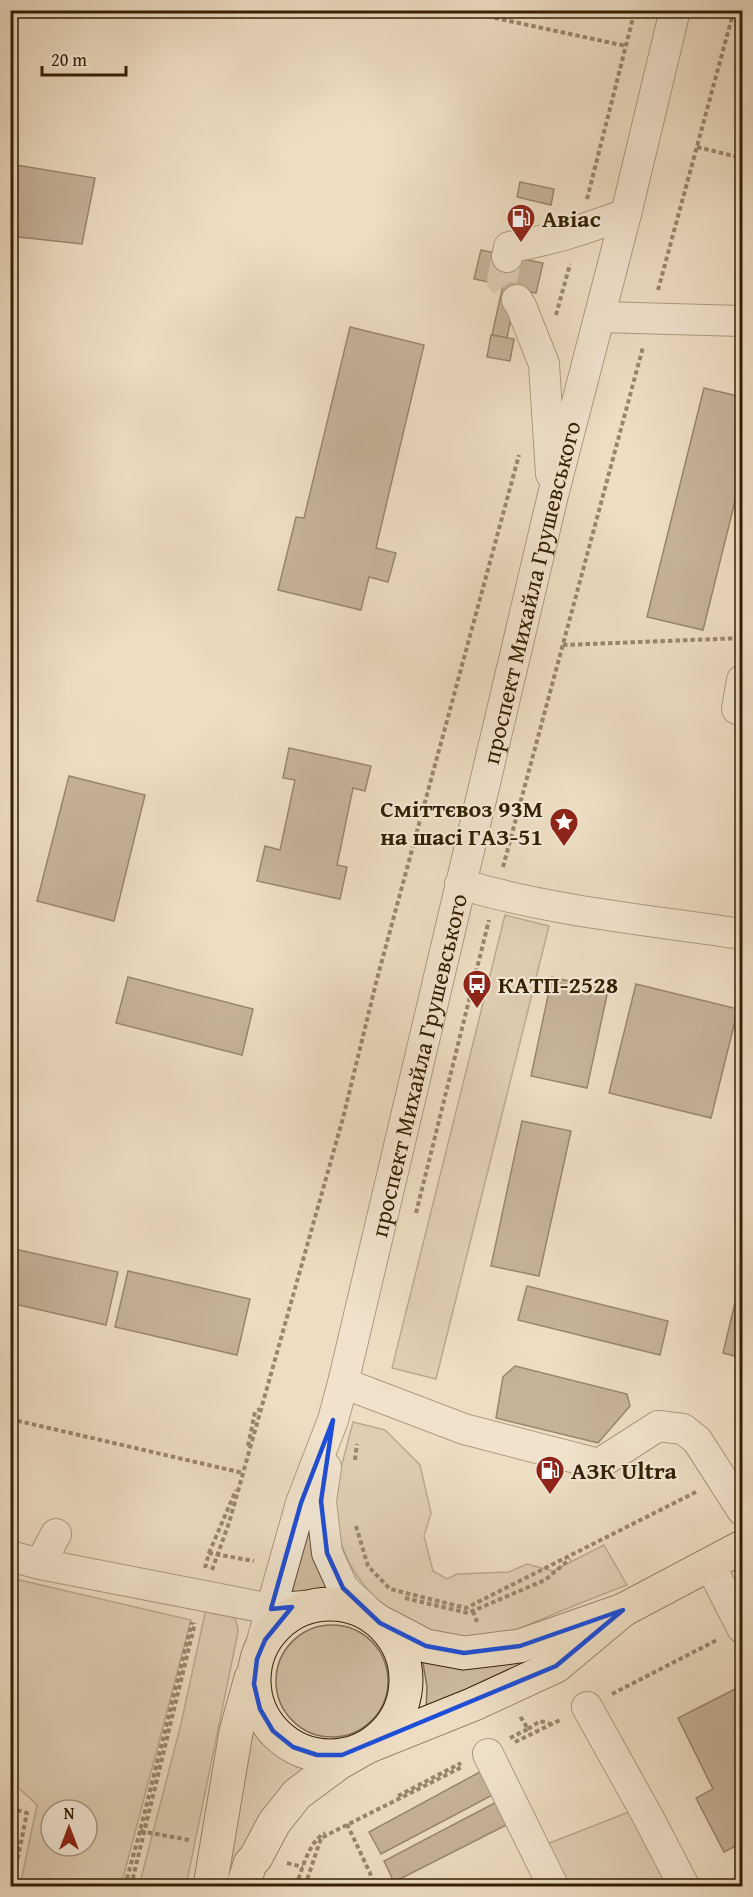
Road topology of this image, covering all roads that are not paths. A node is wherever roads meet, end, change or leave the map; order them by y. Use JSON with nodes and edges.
{"nodes":[{"id":1,"x":675,"y":10,"type":"edge"},
{"id":2,"x":626,"y":214,"type":"junction"},
{"id":3,"x":507,"y":257,"type":"dead end"},
{"id":4,"x":517,"y":300,"type":"tunnel mouth"},
{"id":5,"x":600,"y":317,"type":"junction"},
{"id":6,"x":742,"y":321,"type":"edge"},
{"id":7,"x":554,"y":495,"type":"junction"},
{"id":8,"x":460,"y":884,"type":"junction"},
{"id":9,"x":742,"y":934,"type":"edge"},
{"id":10,"x":355,"y":1389,"type":"junction"},
{"id":11,"x":333,"y":1420,"type":"junction"},
{"id":12,"x":742,"y":1510,"type":"edge"},
{"id":13,"x":56,"y":1534,"type":"dead end"},
{"id":14,"x":742,"y":1547,"type":"edge"},
{"id":15,"x":10,"y":1556,"type":"edge"},
{"id":16,"x":40,"y":1564,"type":"junction"},
{"id":17,"x":710,"y":1565,"type":"junction"},
{"id":18,"x":315,"y":1605,"type":"junction"},
{"id":19,"x":271,"y":1609,"type":"junction"},
{"id":20,"x":623,"y":1610,"type":"junction"},
{"id":21,"x":380,"y":1623,"type":"junction"},
{"id":22,"x":742,"y":1628,"type":"edge"},
{"id":23,"x":257,"y":1659,"type":"junction"},
{"id":24,"x":587,"y":1707,"type":"road end"},
{"id":25,"x":367,"y":1747,"type":"junction"},
{"id":26,"x":486,"y":1752,"type":"road end"},
{"id":27,"x":210,"y":1887,"type":"edge"},
{"id":28,"x":243,"y":1887,"type":"edge"},
{"id":29,"x":553,"y":1887,"type":"edge"},
{"id":30,"x":684,"y":1887,"type":"edge"}],
"edges":[{"from":1,"to":2,"type":"street","name":"проспект Михайла Грушевського"},
{"from":2,"to":3,"type":"street"},
{"from":2,"to":5,"type":"street","name":"проспект Михайла Грушевського"},
{"from":4,"to":7,"type":"street"},
{"from":5,"to":6,"type":"street"},
{"from":5,"to":7,"type":"street","name":"проспект Михайла Грушевського"},
{"from":7,"to":8,"type":"street","name":"проспект Михайла Грушевського"},
{"from":8,"to":9,"type":"street"},
{"from":8,"to":10,"type":"street","name":"проспект Михайла Грушевського"},
{"from":10,"to":11,"type":"street","name":"проспект Михайла Грушевського"},
{"from":10,"to":12,"type":"street"},
{"from":11,"to":19,"type":"street","name":"проспект Михайла Грушевського"},
{"from":11,"to":21,"type":"street","name":"проспект Михайла Грушевського"},
{"from":13,"to":16,"type":"street"},
{"from":14,"to":17,"type":"main road"},
{"from":15,"to":16,"type":"street"},
{"from":16,"to":19,"type":"street"},
{"from":17,"to":20,"type":"main road"},
{"from":17,"to":22,"type":"street"},
{"from":18,"to":19,"type":"street"},
{"from":18,"to":21,"type":"main road"},
{"from":18,"to":23,"type":"main road"},
{"from":19,"to":23,"type":"street","name":"проспект Михайла Грушевського"},
{"from":20,"to":21,"type":"main road"},
{"from":20,"to":25,"type":"main road"},
{"from":21,"to":25,"type":"main road"},
{"from":23,"to":25,"type":"main road"},
{"from":23,"to":27,"type":"main road","name":"проспект Михайла Грушевського"},
{"from":24,"to":30,"type":"street"},
{"from":25,"to":28,"type":"main road"},
{"from":26,"to":29,"type":"street"}]}
